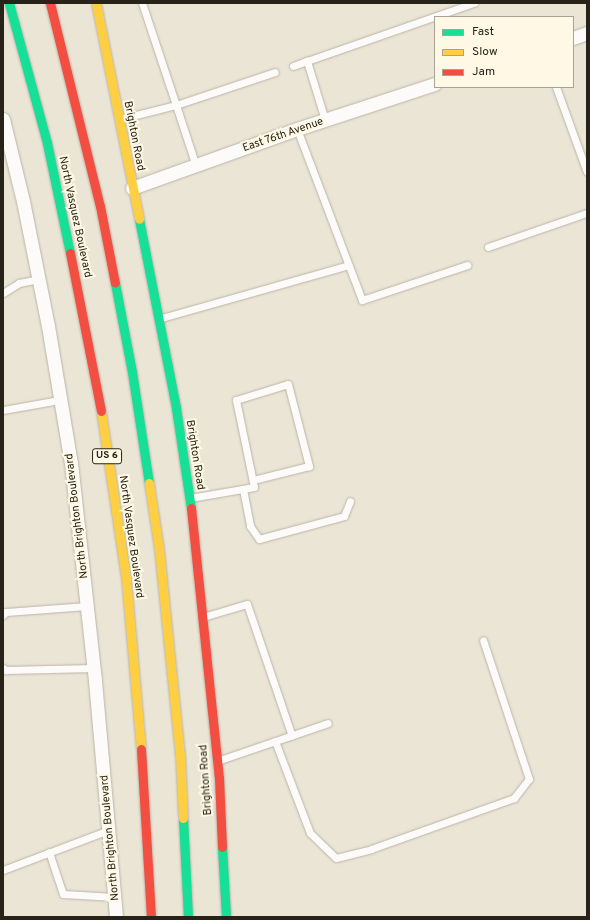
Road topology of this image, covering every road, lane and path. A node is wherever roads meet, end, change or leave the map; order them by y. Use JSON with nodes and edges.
{"nodes":[{"id":1,"x":9,"y":3,"type":"edge"},
{"id":2,"x":50,"y":3,"type":"edge"},
{"id":3,"x":96,"y":3,"type":"edge"},
{"id":4,"x":142,"y":3,"type":"edge"},
{"id":5,"x":474,"y":3,"type":"edge"},
{"id":6,"x":437,"y":16,"type":"edge"},
{"id":7,"x":434,"y":17,"type":"edge"},
{"id":8,"x":587,"y":33,"type":"edge"},
{"id":9,"x":574,"y":38,"type":"edge"},
{"id":10,"x":307,"y":61,"type":"junction"},
{"id":11,"x":293,"y":66,"type":"dead end"},
{"id":12,"x":275,"y":72,"type":"dead end"},
{"id":13,"x":434,"y":84,"type":"edge"},
{"id":14,"x":556,"y":88,"type":"edge"},
{"id":15,"x":176,"y":105,"type":"junction"},
{"id":16,"x":3,"y":120,"type":"edge"},
{"id":17,"x":119,"y":120,"type":"junction"},
{"id":18,"x":325,"y":120,"type":"junction"},
{"id":19,"x":297,"y":130,"type":"junction"},
{"id":20,"x":196,"y":166,"type":"junction"},
{"id":21,"x":587,"y":172,"type":"edge"},
{"id":22,"x":132,"y":188,"type":"junction"},
{"id":23,"x":587,"y":213,"type":"edge"},
{"id":24,"x":488,"y":247,"type":"dead end"},
{"id":25,"x":348,"y":265,"type":"junction"},
{"id":26,"x":467,"y":265,"type":"dead end"},
{"id":27,"x":39,"y":279,"type":"junction"},
{"id":28,"x":3,"y":293,"type":"edge"},
{"id":29,"x":158,"y":319,"type":"junction"},
{"id":30,"x":60,"y":400,"type":"junction"},
{"id":31,"x":3,"y":410,"type":"edge"},
{"id":32,"x":253,"y":480,"type":"junction"},
{"id":33,"x":243,"y":489,"type":"junction"},
{"id":34,"x":190,"y":498,"type":"junction"},
{"id":35,"x":350,"y":501,"type":"dead end"},
{"id":36,"x":88,"y":606,"type":"junction"},
{"id":37,"x":3,"y":615,"type":"edge"},
{"id":38,"x":203,"y":617,"type":"junction"},
{"id":39,"x":483,"y":640,"type":"dead end"},
{"id":40,"x":3,"y":668,"type":"edge"},
{"id":41,"x":94,"y":668,"type":"junction"},
{"id":42,"x":328,"y":724,"type":"dead end"},
{"id":43,"x":292,"y":736,"type":"junction"},
{"id":44,"x":275,"y":742,"type":"junction"},
{"id":45,"x":217,"y":761,"type":"junction"},
{"id":46,"x":109,"y":830,"type":"junction"},
{"id":47,"x":49,"y":852,"type":"junction"},
{"id":48,"x":3,"y":870,"type":"edge"},
{"id":49,"x":115,"y":897,"type":"junction"},
{"id":50,"x":116,"y":917,"type":"edge"},
{"id":51,"x":151,"y":917,"type":"edge"},
{"id":52,"x":188,"y":917,"type":"edge"},
{"id":53,"x":226,"y":917,"type":"edge"}],
"edges":[{"from":1,"to":51,"type":"main road","name":"North Vasquez Boulevard","number":"US 6"},
{"from":2,"to":52,"type":"main road"},
{"from":3,"to":17,"type":"main road","name":"Brighton Road"},
{"from":4,"to":15,"type":"lane"},
{"from":5,"to":6,"type":"lane"},
{"from":7,"to":10,"type":"lane"},
{"from":8,"to":9,"type":"street"},
{"from":10,"to":11,"type":"lane"},
{"from":10,"to":18,"type":"lane"},
{"from":12,"to":15,"type":"lane"},
{"from":13,"to":18,"type":"street","name":"East 76th Avenue"},
{"from":14,"to":21,"type":"lane"},
{"from":15,"to":17,"type":"lane"},
{"from":15,"to":20,"type":"lane"},
{"from":16,"to":27,"type":"street","name":"North Brighton Boulevard"},
{"from":17,"to":22,"type":"main road","name":"Brighton Road"},
{"from":18,"to":19,"type":"street","name":"East 76th Avenue"},
{"from":19,"to":20,"type":"street","name":"East 76th Avenue"},
{"from":19,"to":25,"type":"lane"},
{"from":20,"to":22,"type":"street","name":"East 76th Avenue"},
{"from":22,"to":29,"type":"main road","name":"Brighton Road"},
{"from":23,"to":24,"type":"lane"},
{"from":25,"to":26,"type":"lane"},
{"from":25,"to":29,"type":"lane"},
{"from":27,"to":28,"type":"lane"},
{"from":27,"to":30,"type":"street","name":"North Brighton Boulevard"},
{"from":29,"to":34,"type":"main road","name":"Brighton Road"},
{"from":30,"to":31,"type":"lane"},
{"from":30,"to":36,"type":"street","name":"North Brighton Boulevard"},
{"from":32,"to":32,"type":"lane"},
{"from":32,"to":33,"type":"lane"},
{"from":33,"to":34,"type":"lane"},
{"from":33,"to":35,"type":"lane"},
{"from":34,"to":38,"type":"main road","name":"Brighton Road"},
{"from":36,"to":37,"type":"lane"},
{"from":36,"to":41,"type":"street","name":"North Brighton Boulevard"},
{"from":38,"to":43,"type":"lane"},
{"from":38,"to":45,"type":"main road","name":"Brighton Road"},
{"from":39,"to":44,"type":"lane"},
{"from":40,"to":41,"type":"lane"},
{"from":41,"to":46,"type":"street","name":"North Brighton Boulevard"},
{"from":42,"to":43,"type":"lane"},
{"from":43,"to":44,"type":"lane"},
{"from":44,"to":45,"type":"lane"},
{"from":45,"to":53,"type":"main road","name":"Brighton Road"},
{"from":46,"to":47,"type":"lane"},
{"from":46,"to":49,"type":"street","name":"North Brighton Boulevard"},
{"from":47,"to":48,"type":"lane"},
{"from":47,"to":49,"type":"lane"},
{"from":49,"to":50,"type":"street","name":"North Brighton Boulevard"}]}
